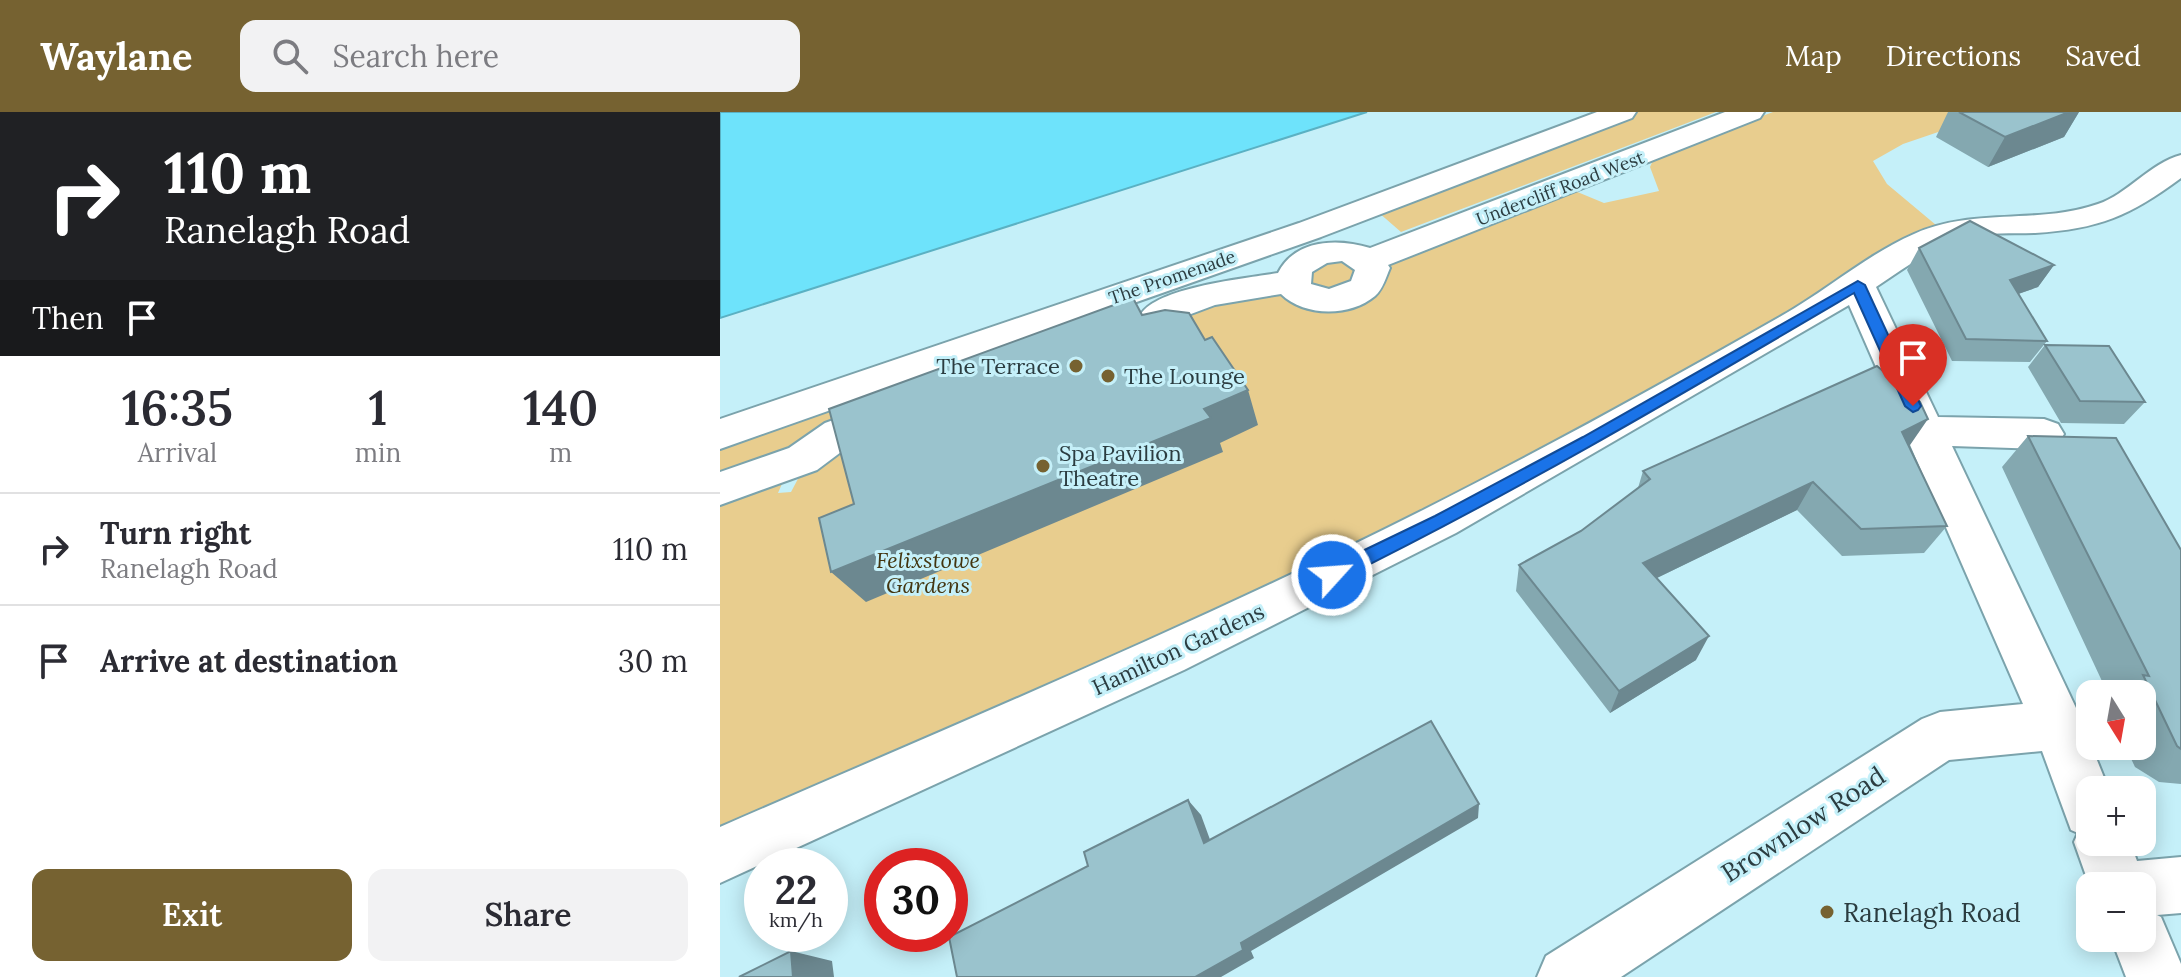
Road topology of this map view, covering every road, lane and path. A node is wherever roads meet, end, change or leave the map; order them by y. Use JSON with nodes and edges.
{"nodes":[{"id":1,"x":1622,"y":112,"type":"edge"},
{"id":2,"x":1750,"y":112,"type":"edge"},
{"id":3,"x":2181,"y":164,"type":"edge"},
{"id":4,"x":1858,"y":285,"type":"junction"},
{"id":5,"x":1924,"y":431,"type":"junction"},
{"id":6,"x":720,"y":434,"type":"edge"},
{"id":7,"x":2044,"y":434,"type":"edge"},
{"id":8,"x":720,"y":489,"type":"edge"},
{"id":9,"x":2058,"y":725,"type":"junction"},
{"id":10,"x":2077,"y":776,"type":"edge"},
{"id":11,"x":720,"y":855,"type":"edge"},
{"id":12,"x":2181,"y":885,"type":"edge"},
{"id":13,"x":2156,"y":887,"type":"edge"},
{"id":14,"x":2146,"y":952,"type":"edge"},
{"id":15,"x":1567,"y":977,"type":"edge"},
{"id":16,"x":2156,"y":977,"type":"edge"}],
"edges":[{"from":1,"to":6,"type":"street","name":"The Promenade"},
{"from":2,"to":8,"type":"street","name":"Undercliff Road West"},
{"from":3,"to":4,"type":"street","name":"Hamilton Gardens"},
{"from":4,"to":5,"type":"street"},
{"from":4,"to":11,"type":"street","name":"Hamilton Gardens"},
{"from":5,"to":7,"type":"street"},
{"from":5,"to":9,"type":"street"},
{"from":9,"to":10,"type":"street"},
{"from":9,"to":15,"type":"street","name":"Brownlow Road"},
{"from":12,"to":13,"type":"street"},
{"from":14,"to":16,"type":"street"}]}
